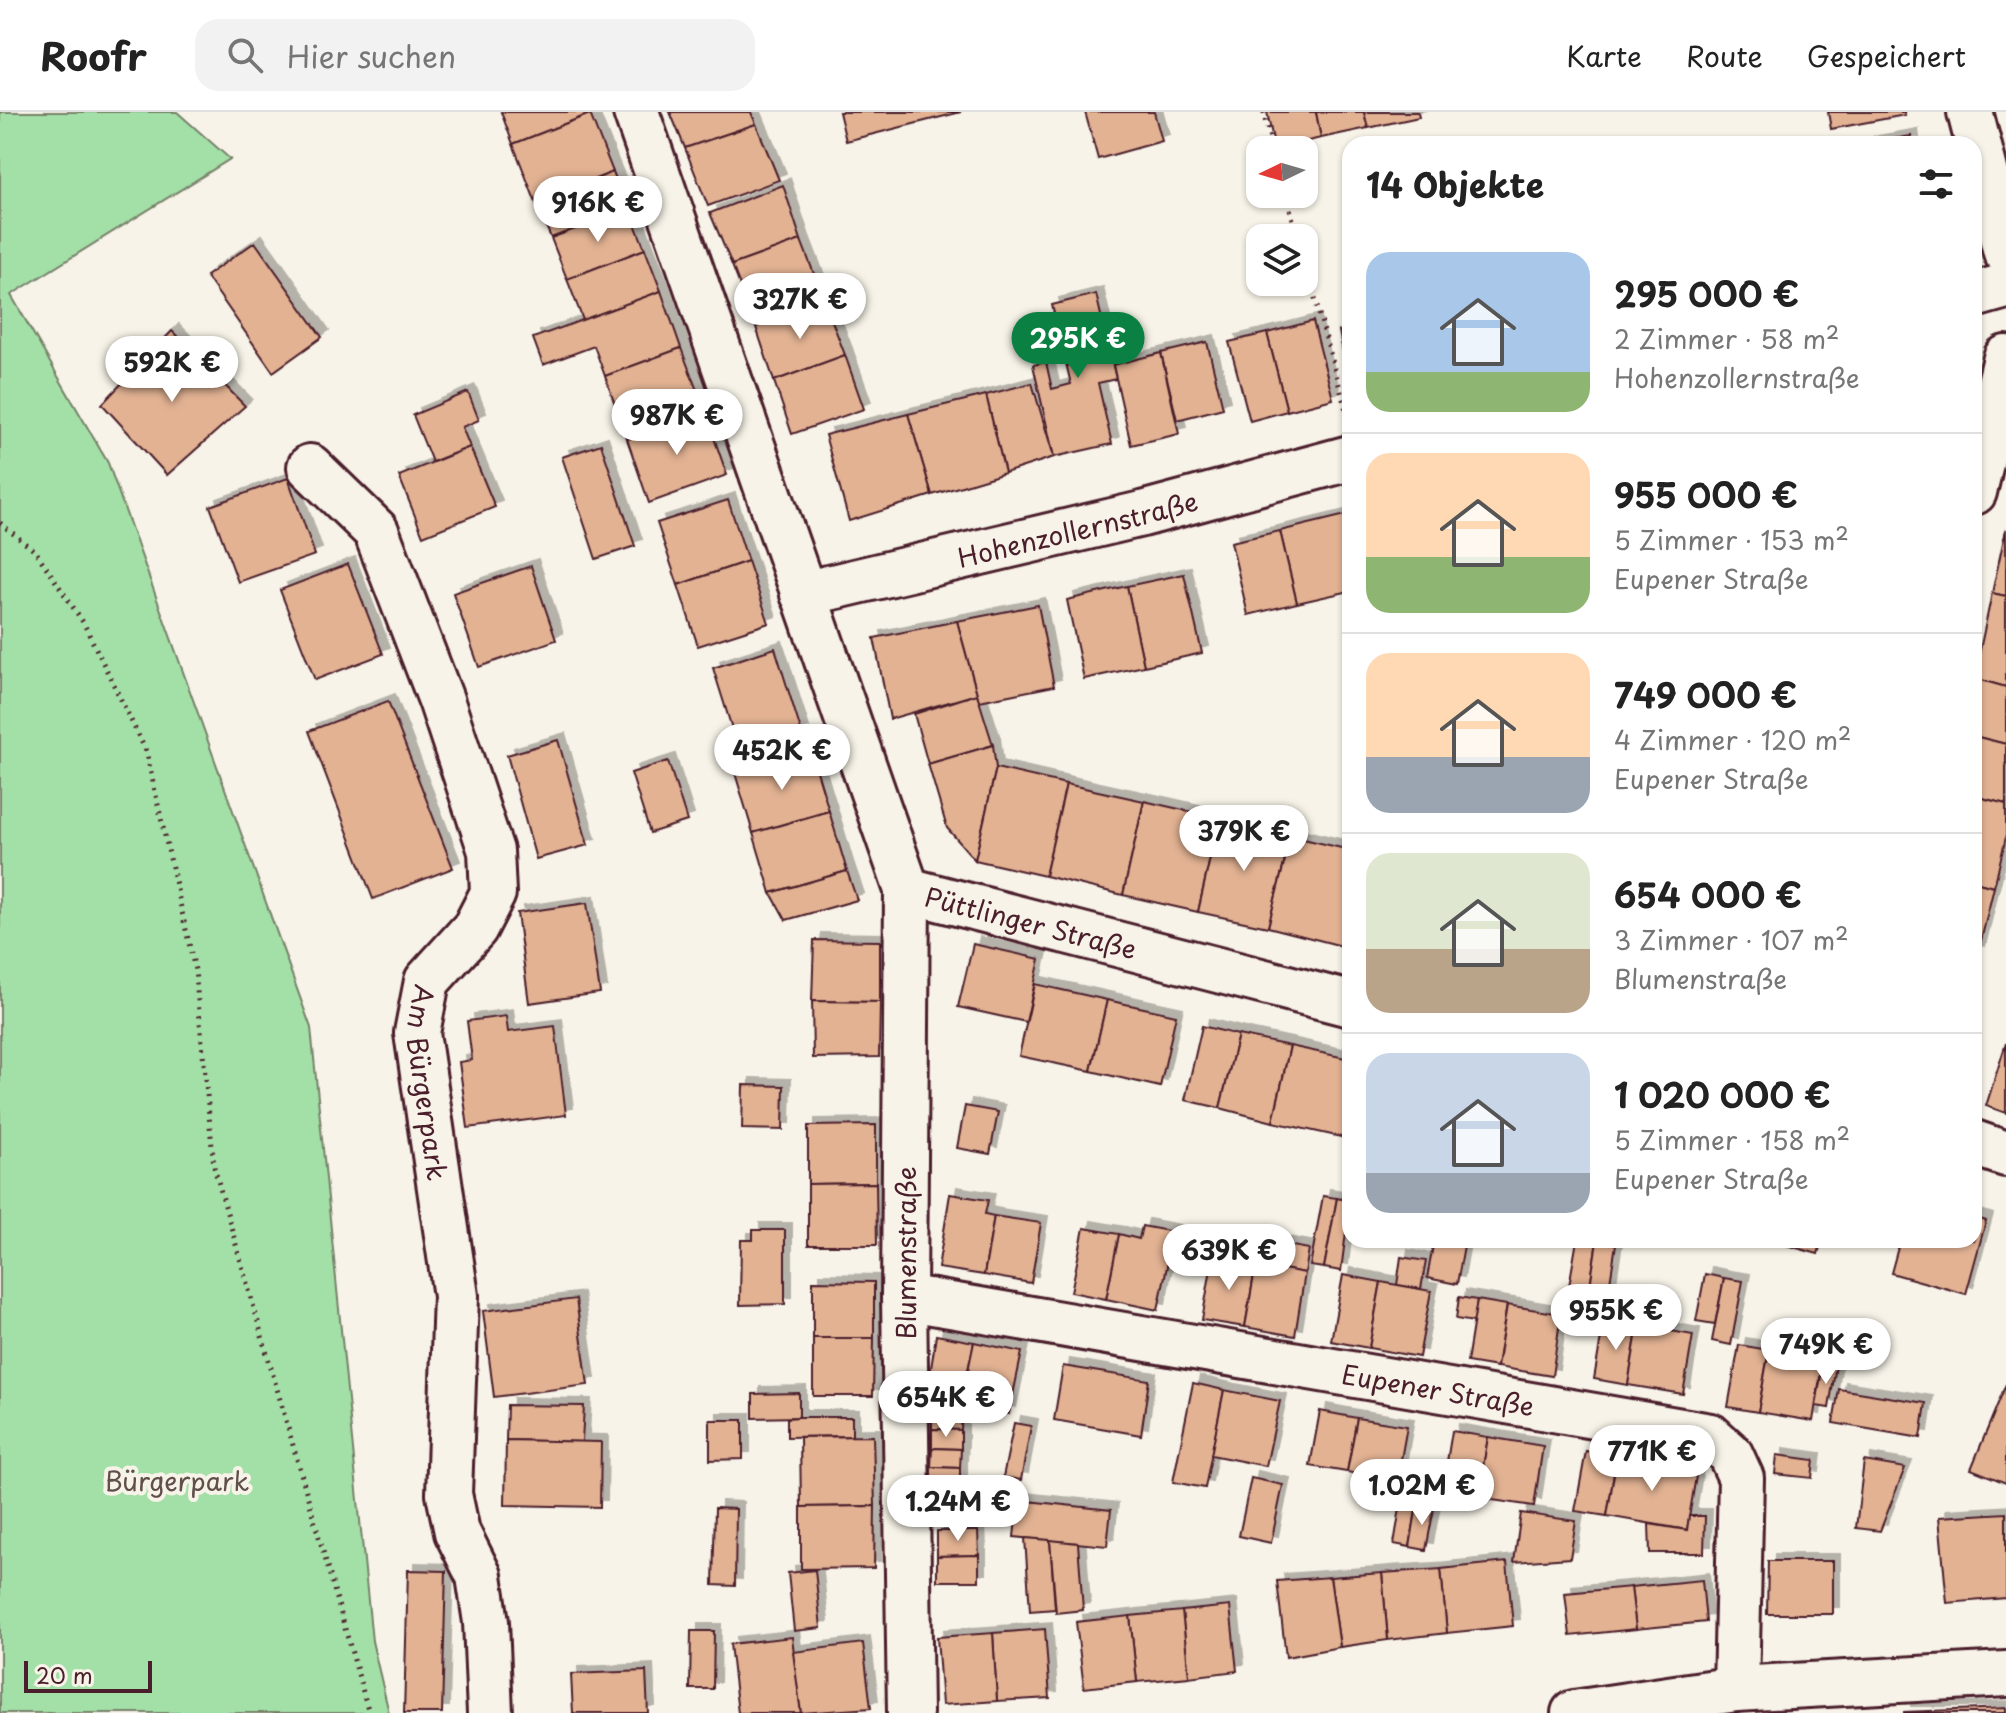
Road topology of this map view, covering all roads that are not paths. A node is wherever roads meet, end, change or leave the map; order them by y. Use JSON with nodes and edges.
{"nodes":[{"id":1,"x":636,"y":112,"type":"edge"},
{"id":2,"x":1970,"y":112,"type":"edge"},
{"id":3,"x":1976,"y":136,"type":"edge"},
{"id":4,"x":1982,"y":159,"type":"edge"},
{"id":5,"x":2006,"y":252,"type":"edge"},
{"id":6,"x":2006,"y":286,"type":"edge"},
{"id":7,"x":1982,"y":293,"type":"edge"},
{"id":8,"x":2006,"y":358,"type":"edge"},
{"id":9,"x":1982,"y":458,"type":"edge"},
{"id":10,"x":1342,"y":460,"type":"edge"},
{"id":11,"x":310,"y":467,"type":"dead end"},
{"id":12,"x":803,"y":594,"type":"junction"},
{"id":13,"x":907,"y":890,"type":"junction"},
{"id":14,"x":1342,"y":1002,"type":"edge"},
{"id":15,"x":1982,"y":1146,"type":"edge"},
{"id":16,"x":2006,"y":1154,"type":"edge"},
{"id":17,"x":904,"y":1297,"type":"junction"},
{"id":18,"x":2006,"y":1674,"type":"edge"},
{"id":19,"x":1747,"y":1698,"type":"edge"},
{"id":20,"x":490,"y":1713,"type":"edge"},
{"id":21,"x":910,"y":1713,"type":"edge"},
{"id":22,"x":1574,"y":1713,"type":"edge"}],
"edges":[{"from":1,"to":12,"type":"street","name":"Püttlinger Straße"},
{"from":2,"to":3,"type":"street"},
{"from":4,"to":5,"type":"street"},
{"from":6,"to":7,"type":"street"},
{"from":8,"to":9,"type":"street"},
{"from":10,"to":12,"type":"street","name":"Hohenzollernstraße"},
{"from":11,"to":20,"type":"street","name":"Am Bürgerpark"},
{"from":12,"to":13,"type":"street","name":"Püttlinger Straße"},
{"from":13,"to":14,"type":"street","name":"Püttlinger Straße"},
{"from":13,"to":17,"type":"street","name":"Blumenstraße"},
{"from":15,"to":16,"type":"street"},
{"from":17,"to":19,"type":"street","name":"Eupener Straße"},
{"from":17,"to":21,"type":"street","name":"Blumenstraße"},
{"from":18,"to":19,"type":"street"},
{"from":19,"to":22,"type":"street"}]}
